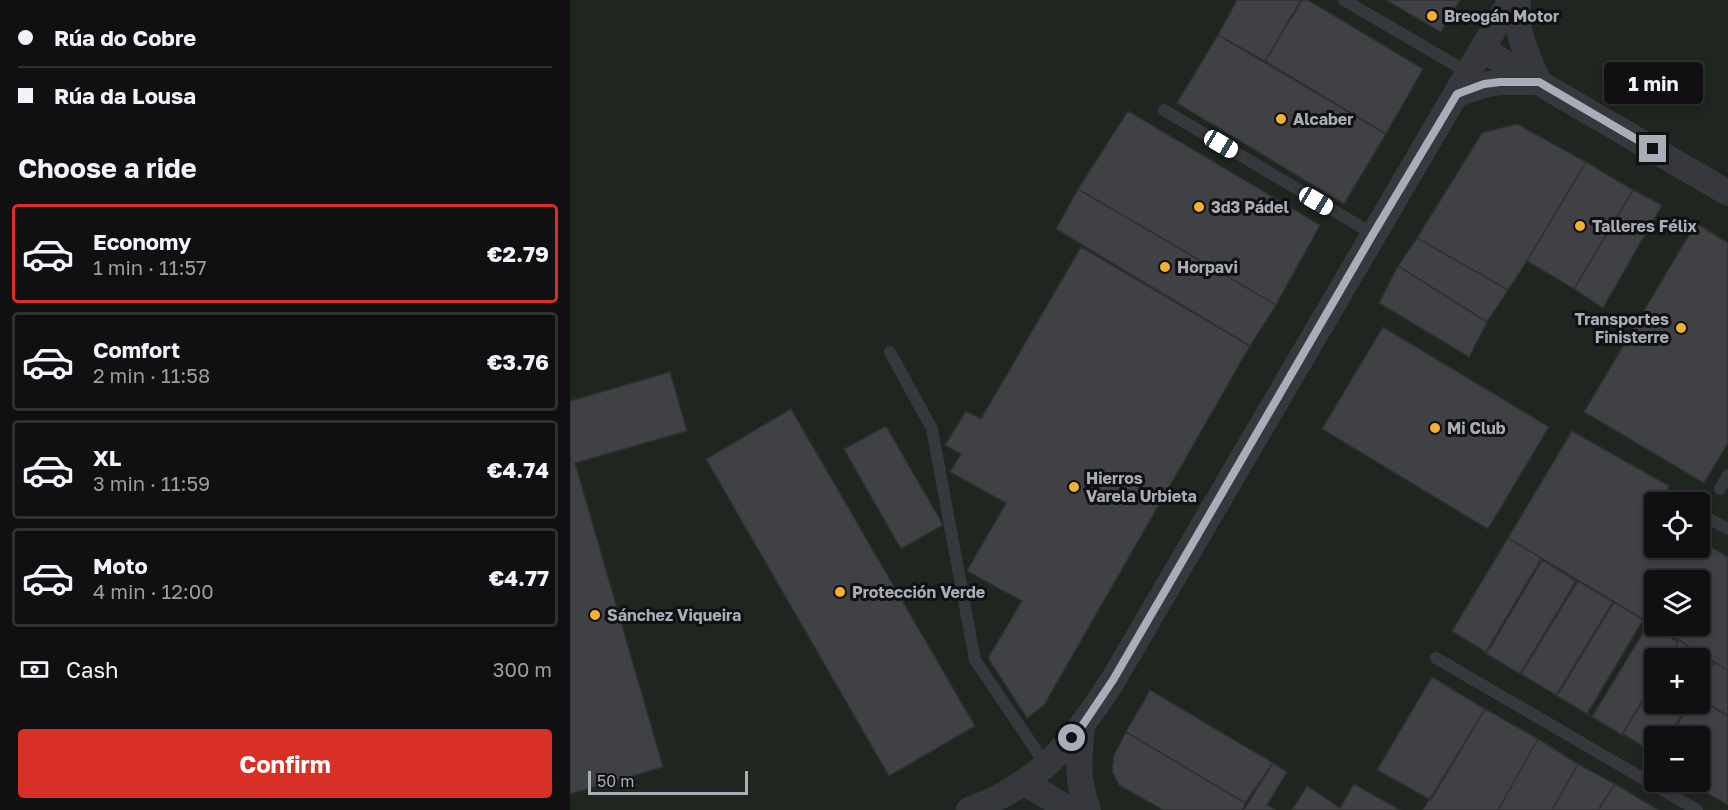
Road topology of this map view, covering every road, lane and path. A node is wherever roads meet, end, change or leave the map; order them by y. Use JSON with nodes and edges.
{"nodes":[{"id":1,"x":1344,"y":0,"type":"edge"},
{"id":2,"x":1511,"y":0,"type":"edge"},
{"id":3,"x":1518,"y":0,"type":"edge"},
{"id":4,"x":1483,"y":50,"type":"junction"},
{"id":5,"x":1539,"y":82,"type":"junction"},
{"id":6,"x":1463,"y":84,"type":"junction"},
{"id":7,"x":1164,"y":110,"type":"dead end"},
{"id":8,"x":1728,"y":193,"type":"edge"},
{"id":9,"x":1373,"y":234,"type":"junction"},
{"id":10,"x":890,"y":352,"type":"dead end"},
{"id":11,"x":1728,"y":475,"type":"edge"},
{"id":12,"x":1720,"y":489,"type":"dead end"},
{"id":13,"x":1710,"y":519,"type":"edge"},
{"id":14,"x":1728,"y":529,"type":"edge"},
{"id":15,"x":1436,"y":658,"type":"dead end"},
{"id":16,"x":1082,"y":726,"type":"junction"},
{"id":17,"x":1046,"y":765,"type":"junction"},
{"id":18,"x":1024,"y":783,"type":"junction"},
{"id":19,"x":969,"y":810,"type":"edge"},
{"id":20,"x":1070,"y":810,"type":"edge"},
{"id":21,"x":1088,"y":810,"type":"edge"},
{"id":22,"x":1697,"y":810,"type":"edge"}],
"edges":[{"from":1,"to":6,"type":"lane"},
{"from":2,"to":4,"type":"street"},
{"from":3,"to":5,"type":"street"},
{"from":4,"to":5,"type":"street"},
{"from":4,"to":6,"type":"street"},
{"from":5,"to":6,"type":"street"},
{"from":5,"to":8,"type":"street"},
{"from":6,"to":9,"type":"street"},
{"from":7,"to":9,"type":"lane"},
{"from":9,"to":16,"type":"street"},
{"from":10,"to":17,"type":"lane"},
{"from":11,"to":12,"type":"lane"},
{"from":13,"to":14,"type":"lane"},
{"from":15,"to":22,"type":"lane"},
{"from":16,"to":17,"type":"street"},
{"from":16,"to":21,"type":"street"},
{"from":17,"to":18,"type":"street"},
{"from":18,"to":19,"type":"street"},
{"from":18,"to":20,"type":"street"}]}
